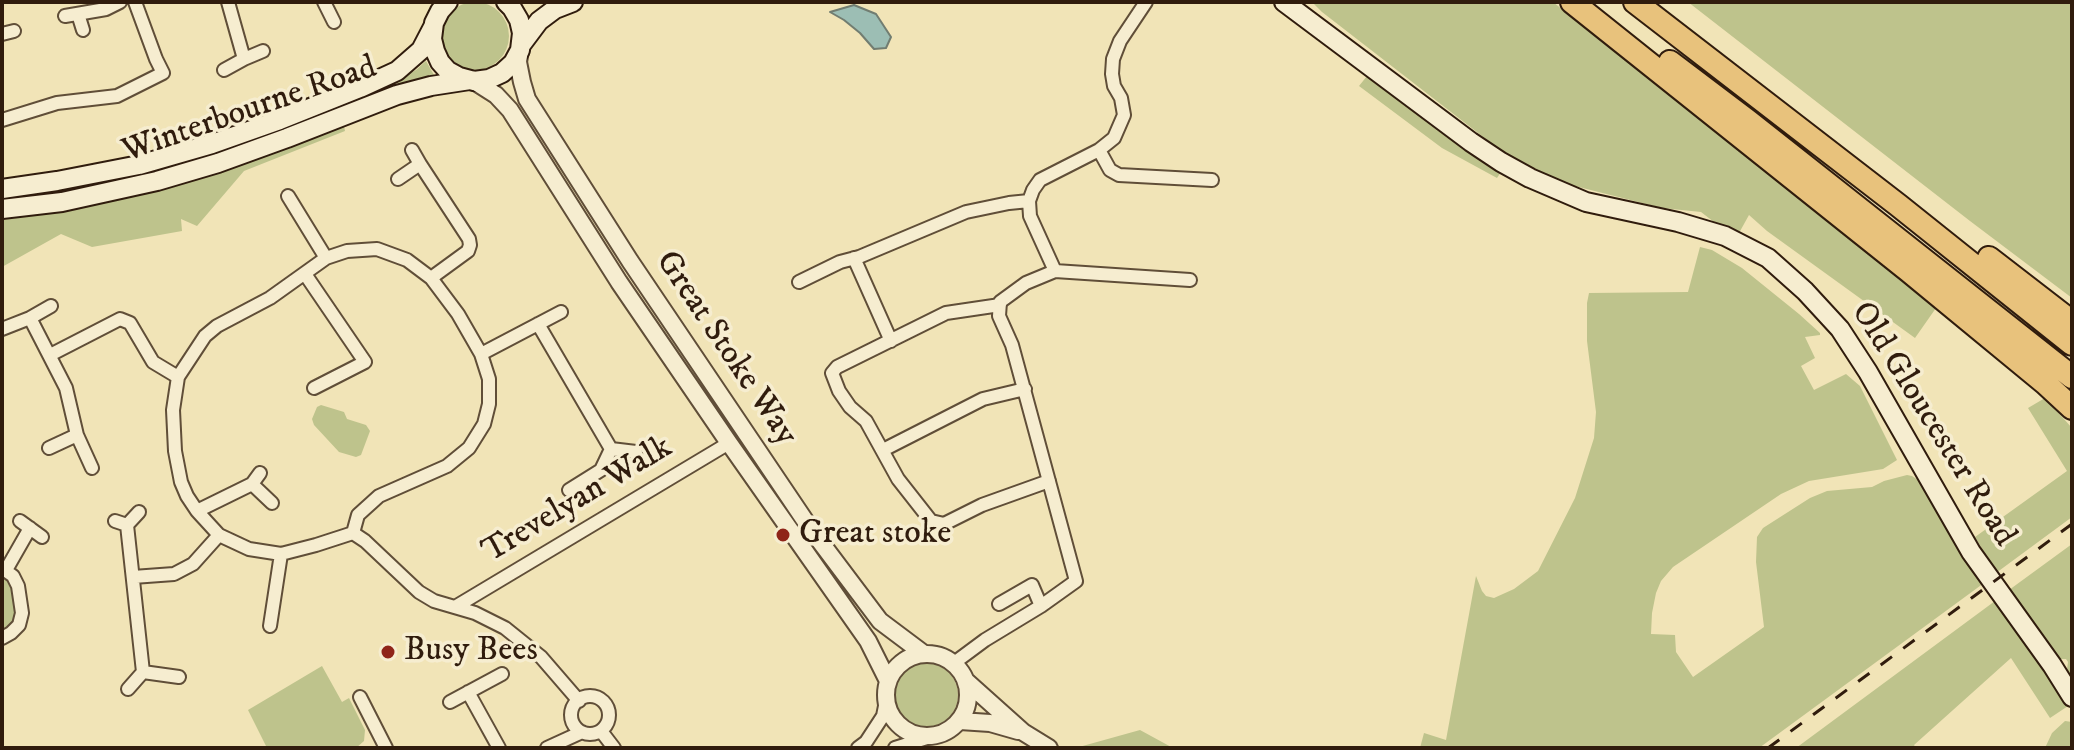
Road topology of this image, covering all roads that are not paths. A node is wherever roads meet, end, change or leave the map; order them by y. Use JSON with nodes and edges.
{"nodes":[{"id":1,"x":120,"y":2,"type":"edge"},
{"id":2,"x":135,"y":2,"type":"edge"},
{"id":3,"x":228,"y":2,"type":"edge"},
{"id":4,"x":341,"y":2,"type":"edge"},
{"id":5,"x":432,"y":2,"type":"edge"},
{"id":6,"x":448,"y":2,"type":"edge"},
{"id":7,"x":506,"y":2,"type":"edge"},
{"id":8,"x":573,"y":2,"type":"edge"},
{"id":9,"x":1146,"y":2,"type":"edge"},
{"id":10,"x":1284,"y":2,"type":"edge"},
{"id":11,"x":1572,"y":2,"type":"edge"},
{"id":12,"x":1593,"y":2,"type":"edge"},
{"id":13,"x":1635,"y":2,"type":"edge"},
{"id":14,"x":1659,"y":2,"type":"edge"},
{"id":15,"x":326,"y":6,"type":"edge"},
{"id":16,"x":334,"y":22,"type":"dead end"},
{"id":17,"x":434,"y":25,"type":"junction"},
{"id":18,"x":83,"y":30,"type":"dead end"},
{"id":19,"x":520,"y":48,"type":"junction"},
{"id":20,"x":263,"y":51,"type":"dead end"},
{"id":21,"x":244,"y":59,"type":"junction"},
{"id":22,"x":224,"y":70,"type":"dead end"},
{"id":23,"x":472,"y":81,"type":"junction"},
{"id":24,"x":2,"y":119,"type":"edge"},
{"id":25,"x":412,"y":150,"type":"dead end"},
{"id":26,"x":1099,"y":150,"type":"junction"},
{"id":27,"x":420,"y":164,"type":"junction"},
{"id":28,"x":398,"y":179,"type":"dead end"},
{"id":29,"x":1212,"y":180,"type":"dead end"},
{"id":30,"x":2,"y":189,"type":"edge"},
{"id":31,"x":288,"y":196,"type":"dead end"},
{"id":32,"x":1029,"y":201,"type":"junction"},
{"id":33,"x":2,"y":209,"type":"edge"},
{"id":34,"x":1920,"y":256,"type":"junction"},
{"id":35,"x":326,"y":258,"type":"junction"},
{"id":36,"x":854,"y":258,"type":"junction"},
{"id":37,"x":1055,"y":271,"type":"junction"},
{"id":38,"x":305,"y":274,"type":"junction"},
{"id":39,"x":431,"y":278,"type":"junction"},
{"id":40,"x":1190,"y":280,"type":"dead end"},
{"id":41,"x":799,"y":282,"type":"dead end"},
{"id":42,"x":1000,"y":305,"type":"junction"},
{"id":43,"x":51,"y":306,"type":"dead end"},
{"id":44,"x":561,"y":312,"type":"dead end"},
{"id":45,"x":30,"y":318,"type":"junction"},
{"id":46,"x":2072,"y":322,"type":"edge"},
{"id":47,"x":538,"y":324,"type":"junction"},
{"id":48,"x":2,"y":329,"type":"edge"},
{"id":49,"x":891,"y":341,"type":"junction"},
{"id":50,"x":2072,"y":344,"type":"edge"},
{"id":51,"x":481,"y":354,"type":"junction"},
{"id":52,"x":50,"y":355,"type":"junction"},
{"id":53,"x":178,"y":377,"type":"junction"},
{"id":54,"x":2072,"y":377,"type":"edge"},
{"id":55,"x":314,"y":388,"type":"dead end"},
{"id":56,"x":1025,"y":389,"type":"junction"},
{"id":57,"x":2072,"y":400,"type":"edge"},
{"id":58,"x":2072,"y":408,"type":"edge"},
{"id":59,"x":77,"y":435,"type":"junction"},
{"id":60,"x":729,"y":443,"type":"junction"},
{"id":61,"x":49,"y":448,"type":"dead end"},
{"id":62,"x":611,"y":449,"type":"junction"},
{"id":63,"x":883,"y":450,"type":"junction"},
{"id":64,"x":636,"y":452,"type":"dead end"},
{"id":65,"x":92,"y":468,"type":"dead end"},
{"id":66,"x":1049,"y":481,"type":"junction"},
{"id":67,"x":569,"y":490,"type":"dead end"},
{"id":68,"x":272,"y":503,"type":"dead end"},
{"id":69,"x":197,"y":511,"type":"junction"},
{"id":70,"x":139,"y":512,"type":"dead end"},
{"id":71,"x":353,"y":533,"type":"junction"},
{"id":72,"x":219,"y":535,"type":"junction"},
{"id":73,"x":42,"y":537,"type":"dead end"},
{"id":74,"x":281,"y":554,"type":"junction"},
{"id":75,"x":4,"y":569,"type":"edge"},
{"id":76,"x":133,"y":577,"type":"junction"},
{"id":77,"x":1046,"y":580,"type":"dead end"},
{"id":78,"x":1032,"y":585,"type":"junction"},
{"id":79,"x":999,"y":604,"type":"dead end"},
{"id":80,"x":1041,"y":606,"type":"junction"},
{"id":81,"x":455,"y":607,"type":"junction"},
{"id":82,"x":270,"y":626,"type":"dead end"},
{"id":83,"x":2,"y":638,"type":"edge"},
{"id":84,"x":924,"y":654,"type":"junction"},
{"id":85,"x":954,"y":663,"type":"junction"},
{"id":86,"x":143,"y":672,"type":"junction"},
{"id":87,"x":502,"y":674,"type":"dead end"},
{"id":88,"x":179,"y":677,"type":"dead end"},
{"id":89,"x":888,"y":681,"type":"junction"},
{"id":90,"x":966,"y":681,"type":"junction"},
{"id":91,"x":128,"y":689,"type":"dead end"},
{"id":92,"x":468,"y":692,"type":"junction"},
{"id":93,"x":360,"y":697,"type":"dead end"},
{"id":94,"x":2072,"y":697,"type":"edge"},
{"id":95,"x":579,"y":701,"type":"junction"},
{"id":96,"x":886,"y":701,"type":"junction"},
{"id":97,"x":450,"y":702,"type":"dead end"},
{"id":98,"x":572,"y":720,"type":"junction"},
{"id":99,"x":960,"y":721,"type":"junction"},
{"id":100,"x":601,"y":731,"type":"junction"},
{"id":101,"x":582,"y":732,"type":"junction"},
{"id":102,"x":1023,"y":732,"type":"junction"},
{"id":103,"x":930,"y":737,"type":"junction"},
{"id":104,"x":383,"y":747,"type":"edge"},
{"id":105,"x":549,"y":747,"type":"edge"},
{"id":106,"x":499,"y":748,"type":"edge"},
{"id":107,"x":614,"y":748,"type":"edge"},
{"id":108,"x":858,"y":748,"type":"edge"},
{"id":109,"x":895,"y":748,"type":"edge"},
{"id":110,"x":1049,"y":748,"type":"edge"}],
"edges":[{"from":1,"to":18,"type":"street"},
{"from":2,"to":24,"type":"street"},
{"from":3,"to":21,"type":"street"},
{"from":4,"to":15,"type":"street"},
{"from":5,"to":17,"type":"street"},
{"from":6,"to":17,"type":"main road"},
{"from":7,"to":19,"type":"main road"},
{"from":8,"to":19,"type":"main road"},
{"from":9,"to":26,"type":"street"},
{"from":10,"to":94,"type":"main road","name":"Old Gloucester Road"},
{"from":11,"to":58,"type":"highway"},
{"from":12,"to":34,"type":"highway"},
{"from":13,"to":50,"type":"highway"},
{"from":14,"to":46,"type":"highway"},
{"from":15,"to":16,"type":"street"},
{"from":17,"to":23,"type":"main road"},
{"from":17,"to":30,"type":"main road","name":"Winterbourne Road"},
{"from":19,"to":23,"type":"main road"},
{"from":19,"to":84,"type":"street","name":"Great Stoke Way"},
{"from":20,"to":21,"type":"street"},
{"from":21,"to":22,"type":"street"},
{"from":23,"to":33,"type":"main road","name":"Winterbourne Road"},
{"from":23,"to":60,"type":"street","name":"Great Stoke Way"},
{"from":25,"to":27,"type":"street"},
{"from":26,"to":29,"type":"street"},
{"from":26,"to":32,"type":"street"},
{"from":27,"to":28,"type":"street"},
{"from":27,"to":39,"type":"street"},
{"from":31,"to":35,"type":"street"},
{"from":32,"to":36,"type":"street"},
{"from":32,"to":37,"type":"street"},
{"from":34,"to":54,"type":"highway"},
{"from":34,"to":57,"type":"highway"},
{"from":35,"to":38,"type":"street"},
{"from":35,"to":39,"type":"street"},
{"from":36,"to":41,"type":"street"},
{"from":36,"to":49,"type":"street"},
{"from":37,"to":40,"type":"street"},
{"from":37,"to":42,"type":"street"},
{"from":38,"to":53,"type":"street"},
{"from":38,"to":55,"type":"street"},
{"from":39,"to":51,"type":"street"},
{"from":42,"to":49,"type":"street"},
{"from":42,"to":56,"type":"street"},
{"from":43,"to":45,"type":"street"},
{"from":44,"to":47,"type":"street"},
{"from":45,"to":48,"type":"street"},
{"from":45,"to":52,"type":"street"},
{"from":47,"to":51,"type":"street"},
{"from":47,"to":62,"type":"street"},
{"from":49,"to":63,"type":"street"},
{"from":51,"to":71,"type":"street"},
{"from":52,"to":53,"type":"street"},
{"from":52,"to":59,"type":"street"},
{"from":53,"to":69,"type":"street"},
{"from":56,"to":63,"type":"street"},
{"from":56,"to":66,"type":"street"},
{"from":59,"to":61,"type":"street"},
{"from":59,"to":65,"type":"street"},
{"from":60,"to":81,"type":"street","name":"Trevelyan Walk"},
{"from":60,"to":89,"type":"street","name":"Great Stoke Way"},
{"from":62,"to":64,"type":"street"},
{"from":62,"to":67,"type":"street"},
{"from":63,"to":66,"type":"street"},
{"from":66,"to":80,"type":"street"},
{"from":68,"to":69,"type":"street"},
{"from":69,"to":72,"type":"street"},
{"from":70,"to":76,"type":"street"},
{"from":71,"to":74,"type":"street"},
{"from":71,"to":81,"type":"street"},
{"from":72,"to":74,"type":"street"},
{"from":72,"to":76,"type":"street"},
{"from":73,"to":75,"type":"street"},
{"from":74,"to":82,"type":"street"},
{"from":75,"to":83,"type":"street"},
{"from":76,"to":86,"type":"street"},
{"from":77,"to":78,"type":"street"},
{"from":78,"to":79,"type":"street"},
{"from":78,"to":80,"type":"street"},
{"from":80,"to":85,"type":"street"},
{"from":81,"to":95,"type":"street"},
{"from":84,"to":85,"type":"street"},
{"from":84,"to":89,"type":"street"},
{"from":85,"to":90,"type":"street"},
{"from":86,"to":88,"type":"street"},
{"from":86,"to":91,"type":"street"},
{"from":87,"to":92,"type":"street"},
{"from":89,"to":96,"type":"street"},
{"from":90,"to":99,"type":"street"},
{"from":90,"to":102,"type":"street"},
{"from":92,"to":97,"type":"street"},
{"from":92,"to":106,"type":"street"},
{"from":93,"to":104,"type":"street"},
{"from":95,"to":98,"type":"street"},
{"from":95,"to":100,"type":"street"},
{"from":96,"to":103,"type":"street"},
{"from":96,"to":108,"type":"street"},
{"from":98,"to":101,"type":"street"},
{"from":98,"to":105,"type":"street"},
{"from":99,"to":102,"type":"street"},
{"from":99,"to":103,"type":"street"},
{"from":100,"to":101,"type":"street"},
{"from":100,"to":107,"type":"street"},
{"from":101,"to":105,"type":"street"},
{"from":102,"to":110,"type":"street"},
{"from":103,"to":109,"type":"street"}]}
